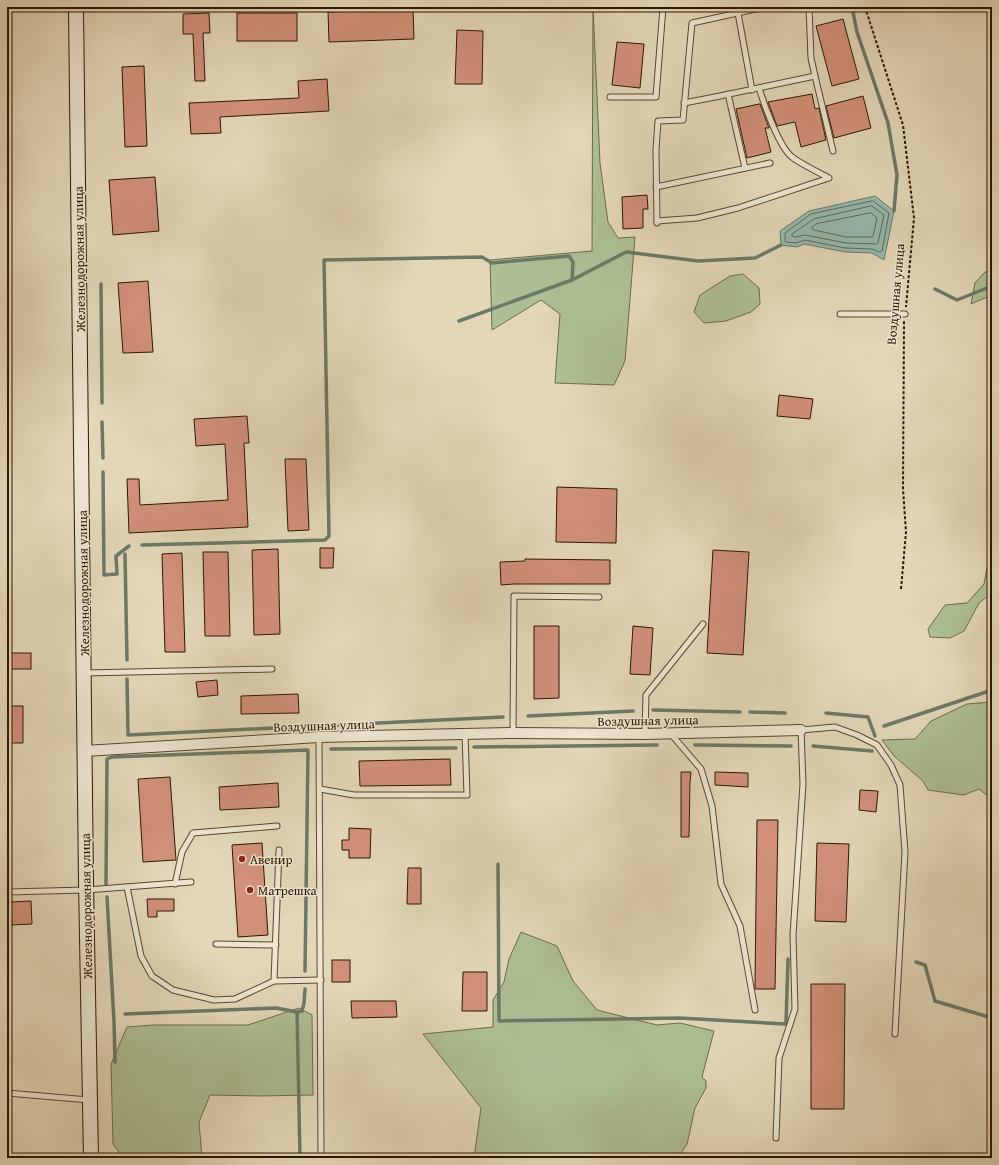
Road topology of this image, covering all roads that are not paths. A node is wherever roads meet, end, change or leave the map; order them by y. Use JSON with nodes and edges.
{"nodes":[{"id":1,"x":76,"y":7,"type":"edge"},
{"id":2,"x":663,"y":7,"type":"edge"},
{"id":3,"x":765,"y":7,"type":"edge"},
{"id":4,"x":809,"y":7,"type":"edge"},
{"id":5,"x":738,"y":13,"type":"junction"},
{"id":6,"x":815,"y":76,"type":"junction"},
{"id":7,"x":759,"y":88,"type":"junction"},
{"id":8,"x":752,"y":90,"type":"junction"},
{"id":9,"x":728,"y":94,"type":"junction"},
{"id":10,"x":610,"y":97,"type":"dead end"},
{"id":11,"x":684,"y":103,"type":"junction"},
{"id":12,"x":833,"y":151,"type":"dead end"},
{"id":13,"x":770,"y":163,"type":"dead end"},
{"id":14,"x":745,"y":168,"type":"junction"},
{"id":15,"x":656,"y":187,"type":"junction"},
{"id":16,"x":840,"y":314,"type":"dead end"},
{"id":17,"x":905,"y":314,"type":"road end"},
{"id":18,"x":599,"y":597,"type":"dead end"},
{"id":19,"x":703,"y":624,"type":"dead end"},
{"id":20,"x":272,"y":669,"type":"dead end"},
{"id":21,"x":84,"y":673,"type":"junction"},
{"id":22,"x":801,"y":730,"type":"junction"},
{"id":23,"x":513,"y":733,"type":"junction"},
{"id":24,"x":670,"y":733,"type":"junction"},
{"id":25,"x":465,"y":734,"type":"junction"},
{"id":26,"x":645,"y":734,"type":"junction"},
{"id":27,"x":320,"y":737,"type":"junction"},
{"id":28,"x":84,"y":751,"type":"junction"},
{"id":29,"x":320,"y":789,"type":"junction"},
{"id":30,"x":277,"y":826,"type":"dead end"},
{"id":31,"x":280,"y":850,"type":"dead end"},
{"id":32,"x":192,"y":882,"type":"dead end"},
{"id":33,"x":175,"y":884,"type":"junction"},
{"id":34,"x":127,"y":887,"type":"junction"},
{"id":35,"x":86,"y":890,"type":"junction"},
{"id":36,"x":7,"y":892,"type":"edge"},
{"id":37,"x":216,"y":944,"type":"dead end"},
{"id":38,"x":276,"y":945,"type":"junction"},
{"id":39,"x":274,"y":980,"type":"junction"},
{"id":40,"x":321,"y":980,"type":"junction"},
{"id":41,"x":755,"y":1010,"type":"dead end"},
{"id":42,"x":895,"y":1034,"type":"dead end"},
{"id":43,"x":7,"y":1093,"type":"edge"},
{"id":44,"x":90,"y":1100,"type":"junction"},
{"id":45,"x":776,"y":1138,"type":"dead end"},
{"id":46,"x":91,"y":1158,"type":"edge"},
{"id":47,"x":322,"y":1158,"type":"edge"}],
"edges":[{"from":1,"to":21,"type":"main road","name":"Железнодорожная улица"},
{"from":2,"to":10,"type":"lane"},
{"from":3,"to":5,"type":"lane"},
{"from":4,"to":6,"type":"lane"},
{"from":5,"to":8,"type":"lane"},
{"from":5,"to":11,"type":"lane"},
{"from":6,"to":7,"type":"lane"},
{"from":6,"to":12,"type":"lane"},
{"from":7,"to":8,"type":"lane"},
{"from":7,"to":15,"type":"lane"},
{"from":8,"to":9,"type":"lane"},
{"from":9,"to":11,"type":"lane"},
{"from":9,"to":14,"type":"lane"},
{"from":11,"to":15,"type":"lane"},
{"from":13,"to":14,"type":"lane"},
{"from":14,"to":15,"type":"lane"},
{"from":16,"to":17,"type":"lane"},
{"from":18,"to":23,"type":"lane"},
{"from":19,"to":26,"type":"lane"},
{"from":20,"to":21,"type":"lane"},
{"from":21,"to":28,"type":"main road","name":"Железнодорожная улица"},
{"from":22,"to":24,"type":"street","name":"Воздушная улица"},
{"from":22,"to":42,"type":"lane"},
{"from":22,"to":45,"type":"lane"},
{"from":23,"to":25,"type":"street","name":"Воздушная улица"},
{"from":23,"to":26,"type":"street","name":"Воздушная улица"},
{"from":24,"to":26,"type":"street","name":"Воздушная улица"},
{"from":24,"to":41,"type":"lane"},
{"from":25,"to":27,"type":"street","name":"Воздушная улица"},
{"from":25,"to":29,"type":"lane"},
{"from":27,"to":28,"type":"street","name":"Воздушная улица"},
{"from":27,"to":29,"type":"lane"},
{"from":28,"to":35,"type":"main road","name":"Железнодорожная улица"},
{"from":29,"to":40,"type":"lane"},
{"from":30,"to":33,"type":"lane"},
{"from":31,"to":38,"type":"lane"},
{"from":32,"to":33,"type":"lane"},
{"from":33,"to":34,"type":"lane"},
{"from":34,"to":35,"type":"lane"},
{"from":34,"to":39,"type":"lane"},
{"from":35,"to":36,"type":"lane"},
{"from":35,"to":44,"type":"main road","name":"Железнодорожная улица"},
{"from":37,"to":38,"type":"lane"},
{"from":38,"to":39,"type":"lane"},
{"from":39,"to":40,"type":"lane"},
{"from":40,"to":47,"type":"lane"},
{"from":43,"to":44,"type":"lane"},
{"from":44,"to":46,"type":"main road","name":"Железнодорожная улица"}]}
